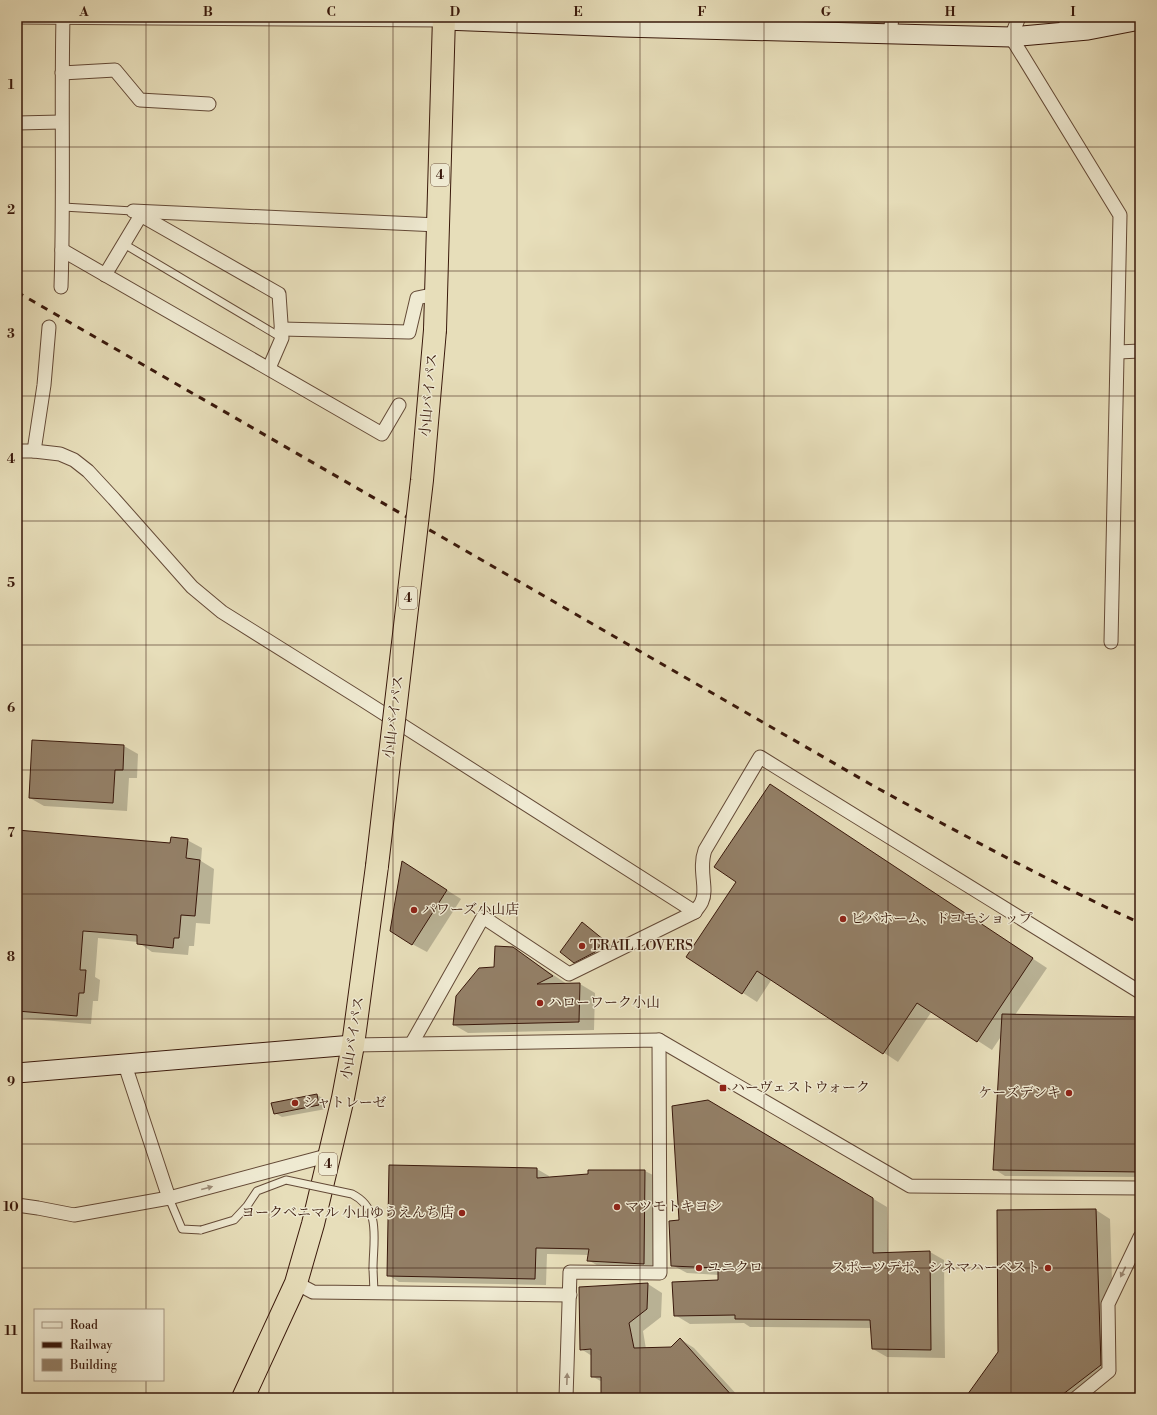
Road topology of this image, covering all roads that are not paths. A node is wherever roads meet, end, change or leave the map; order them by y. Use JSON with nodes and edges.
{"nodes":[{"id":1,"x":17,"y":17,"type":"edge"},
{"id":2,"x":1019,"y":17,"type":"edge"},
{"id":3,"x":63,"y":18,"type":"edge"},
{"id":4,"x":444,"y":19,"type":"edge"},
{"id":5,"x":540,"y":20,"type":"edge"},
{"id":6,"x":1140,"y":20,"type":"edge"},
{"id":7,"x":622,"y":22,"type":"edge"},
{"id":8,"x":1066,"y":24,"type":"edge"},
{"id":9,"x":891,"y":26,"type":"edge"},
{"id":10,"x":1011,"y":37,"type":"junction"},
{"id":11,"x":62,"y":73,"type":"junction"},
{"id":12,"x":209,"y":104,"type":"dead end"},
{"id":13,"x":17,"y":122,"type":"edge"},
{"id":14,"x":61,"y":122,"type":"junction"},
{"id":15,"x":63,"y":207,"type":"junction"},
{"id":16,"x":137,"y":213,"type":"junction"},
{"id":17,"x":438,"y":224,"type":"junction"},
{"id":18,"x":124,"y":244,"type":"junction"},
{"id":19,"x":62,"y":250,"type":"junction"},
{"id":20,"x":105,"y":275,"type":"junction"},
{"id":21,"x":61,"y":287,"type":"dead end"},
{"id":22,"x":436,"y":294,"type":"junction"},
{"id":23,"x":49,"y":327,"type":"dead end"},
{"id":24,"x":281,"y":334,"type":"junction"},
{"id":25,"x":1140,"y":351,"type":"edge"},
{"id":26,"x":1118,"y":352,"type":"junction"},
{"id":27,"x":269,"y":368,"type":"junction"},
{"id":28,"x":399,"y":405,"type":"dead end"},
{"id":29,"x":17,"y":451,"type":"edge"},
{"id":30,"x":34,"y":451,"type":"junction"},
{"id":31,"x":1111,"y":642,"type":"dead end"},
{"id":32,"x":695,"y":912,"type":"junction"},
{"id":33,"x":1140,"y":992,"type":"edge"},
{"id":34,"x":658,"y":1040,"type":"junction"},
{"id":35,"x":412,"y":1043,"type":"junction"},
{"id":36,"x":353,"y":1045,"type":"junction"},
{"id":37,"x":125,"y":1064,"type":"junction"},
{"id":38,"x":17,"y":1073,"type":"edge"},
{"id":39,"x":330,"y":1154,"type":"junction"},
{"id":40,"x":1140,"y":1188,"type":"edge"},
{"id":41,"x":169,"y":1198,"type":"junction"},
{"id":42,"x":17,"y":1206,"type":"edge"},
{"id":43,"x":1140,"y":1237,"type":"edge"},
{"id":44,"x":296,"y":1283,"type":"junction"},
{"id":45,"x":374,"y":1292,"type":"junction"},
{"id":46,"x":570,"y":1295,"type":"junction"},
{"id":47,"x":243,"y":1398,"type":"edge"},
{"id":48,"x":566,"y":1398,"type":"edge"},
{"id":49,"x":1076,"y":1398,"type":"edge"}],
"edges":[{"from":1,"to":3,"type":"street"},
{"from":2,"to":10,"type":"street"},
{"from":3,"to":4,"type":"street"},
{"from":3,"to":11,"type":"street"},
{"from":4,"to":5,"type":"street"},
{"from":4,"to":17,"type":"highway","name":"小山バイパス","number":"4"},
{"from":5,"to":7,"type":"street"},
{"from":6,"to":8,"type":"street"},
{"from":7,"to":9,"type":"street"},
{"from":8,"to":10,"type":"street"},
{"from":9,"to":10,"type":"street"},
{"from":10,"to":26,"type":"street"},
{"from":11,"to":12,"type":"street"},
{"from":11,"to":14,"type":"street"},
{"from":13,"to":14,"type":"street"},
{"from":14,"to":15,"type":"street"},
{"from":15,"to":16,"type":"lane"},
{"from":15,"to":19,"type":"street"},
{"from":16,"to":17,"type":"street"},
{"from":16,"to":18,"type":"street"},
{"from":16,"to":24,"type":"street"},
{"from":17,"to":22,"type":"highway","name":"小山バイパス","number":"4"},
{"from":18,"to":20,"type":"street"},
{"from":18,"to":24,"type":"lane"},
{"from":19,"to":20,"type":"street"},
{"from":19,"to":21,"type":"street"},
{"from":20,"to":27,"type":"street"},
{"from":22,"to":24,"type":"street"},
{"from":22,"to":36,"type":"highway","name":"小山バイパス","number":"4","bridge":true},
{"from":23,"to":30,"type":"street"},
{"from":24,"to":27,"type":"street"},
{"from":25,"to":26,"type":"street"},
{"from":26,"to":31,"type":"street"},
{"from":27,"to":28,"type":"street"},
{"from":29,"to":30,"type":"street"},
{"from":30,"to":32,"type":"street"},
{"from":32,"to":33,"type":"street"},
{"from":32,"to":35,"type":"street"},
{"from":34,"to":35,"type":"street"},
{"from":34,"to":40,"type":"street"},
{"from":34,"to":46,"type":"street"},
{"from":35,"to":36,"type":"street"},
{"from":36,"to":37,"type":"street"},
{"from":36,"to":39,"type":"highway","name":"小山バイパス","number":"4"},
{"from":37,"to":38,"type":"street"},
{"from":37,"to":41,"type":"street"},
{"from":41,"to":39,"type":"street","one_way":true},
{"from":39,"to":44,"type":"highway","name":"小山バイパス","number":"4"},
{"from":41,"to":42,"type":"street"},
{"from":41,"to":45,"type":"lane","bridge":true},
{"from":43,"to":49,"type":"street","one_way":true},
{"from":44,"to":45,"type":"street"},
{"from":44,"to":47,"type":"highway","name":"小山バイパス","number":"4"},
{"from":45,"to":46,"type":"street"},
{"from":48,"to":46,"type":"street","one_way":true}]}
